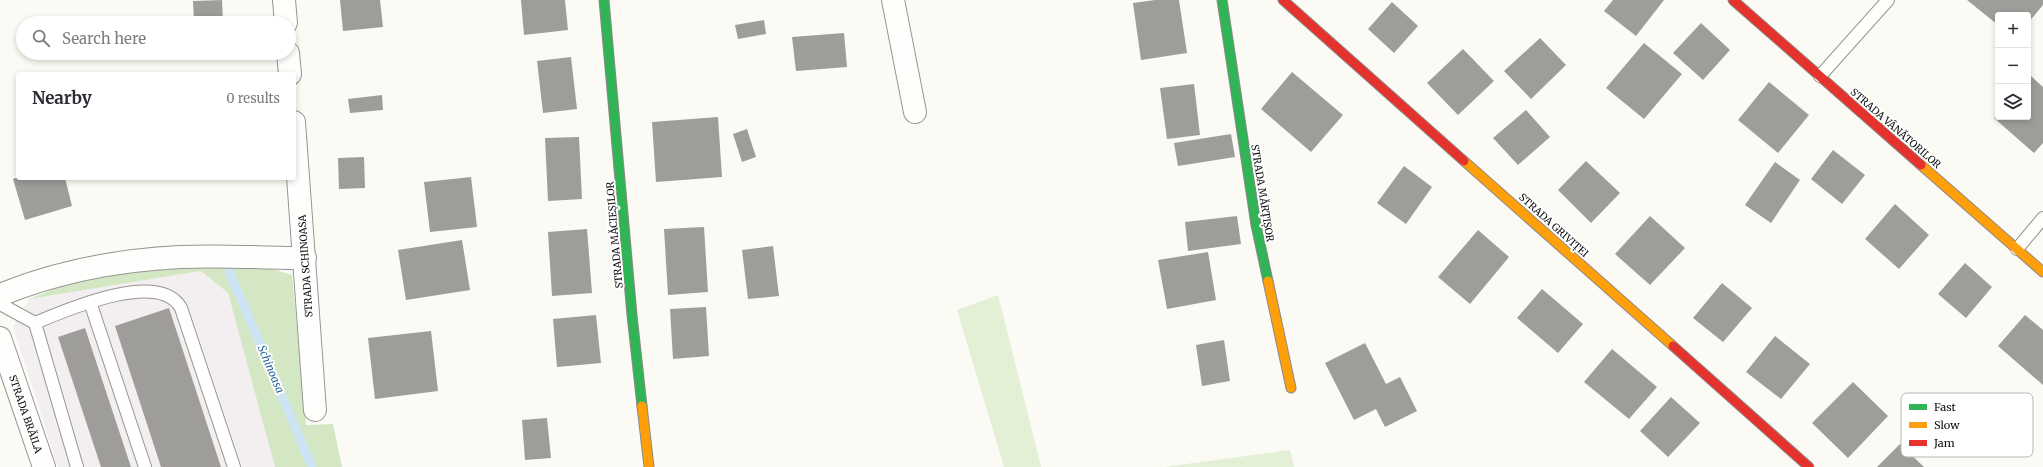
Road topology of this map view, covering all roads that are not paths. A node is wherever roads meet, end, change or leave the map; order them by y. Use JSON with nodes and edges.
{"nodes":[{"id":1,"x":284,"y":0,"type":"edge"},
{"id":2,"x":604,"y":0,"type":"edge"},
{"id":3,"x":893,"y":0,"type":"edge"},
{"id":4,"x":1222,"y":0,"type":"edge"},
{"id":5,"x":1284,"y":0,"type":"edge"},
{"id":6,"x":1733,"y":0,"type":"edge"},
{"id":7,"x":1888,"y":0,"type":"edge"},
{"id":8,"x":285,"y":16,"type":"edge"},
{"id":9,"x":289,"y":60,"type":"edge"},
{"id":10,"x":290,"y":72,"type":"edge"},
{"id":11,"x":1820,"y":76,"type":"junction"},
{"id":12,"x":915,"y":112,"type":"dead end"},
{"id":13,"x":296,"y":147,"type":"edge"},
{"id":14,"x":2043,"y":218,"type":"edge"},
{"id":15,"x":2017,"y":249,"type":"junction"},
{"id":16,"x":305,"y":258,"type":"junction"},
{"id":17,"x":2043,"y":272,"type":"edge"},
{"id":18,"x":0,"y":295,"type":"edge"},
{"id":19,"x":90,"y":302,"type":"junction"},
{"id":20,"x":0,"y":304,"type":"edge"},
{"id":21,"x":35,"y":323,"type":"junction"},
{"id":22,"x":0,"y":338,"type":"edge"},
{"id":23,"x":1291,"y":388,"type":"dead end"},
{"id":24,"x":315,"y":410,"type":"dead end"},
{"id":25,"x":44,"y":467,"type":"edge"},
{"id":26,"x":77,"y":467,"type":"edge"},
{"id":27,"x":145,"y":467,"type":"edge"},
{"id":28,"x":234,"y":467,"type":"edge"},
{"id":29,"x":649,"y":467,"type":"edge"},
{"id":30,"x":1810,"y":467,"type":"edge"}],
"edges":[{"from":1,"to":8,"type":"street"},
{"from":2,"to":29,"type":"street","name":"STRADA MĂCIEȘILOR"},
{"from":3,"to":12,"type":"street"},
{"from":4,"to":23,"type":"street","name":"STRADA MĂRȚIȘOR"},
{"from":5,"to":30,"type":"street","name":"STRADA GRIVIȚEI"},
{"from":6,"to":11,"type":"street","name":"STRADA VÂNĂTORILOR"},
{"from":7,"to":11,"type":"lane"},
{"from":9,"to":10,"type":"street"},
{"from":11,"to":15,"type":"street","name":"STRADA VÂNĂTORILOR"},
{"from":13,"to":16,"type":"street","name":"STRADA SCHINOASA"},
{"from":14,"to":15,"type":"lane"},
{"from":15,"to":17,"type":"street","name":"STRADA VÂNĂTORILOR"},
{"from":16,"to":18,"type":"street"},
{"from":16,"to":24,"type":"street","name":"STRADA SCHINOASA"},
{"from":19,"to":21,"type":"lane"},
{"from":19,"to":27,"type":"lane"},
{"from":19,"to":28,"type":"lane"},
{"from":20,"to":21,"type":"lane"},
{"from":21,"to":26,"type":"lane"},
{"from":22,"to":25,"type":"street","name":"STRADA BRĂILA"}]}
